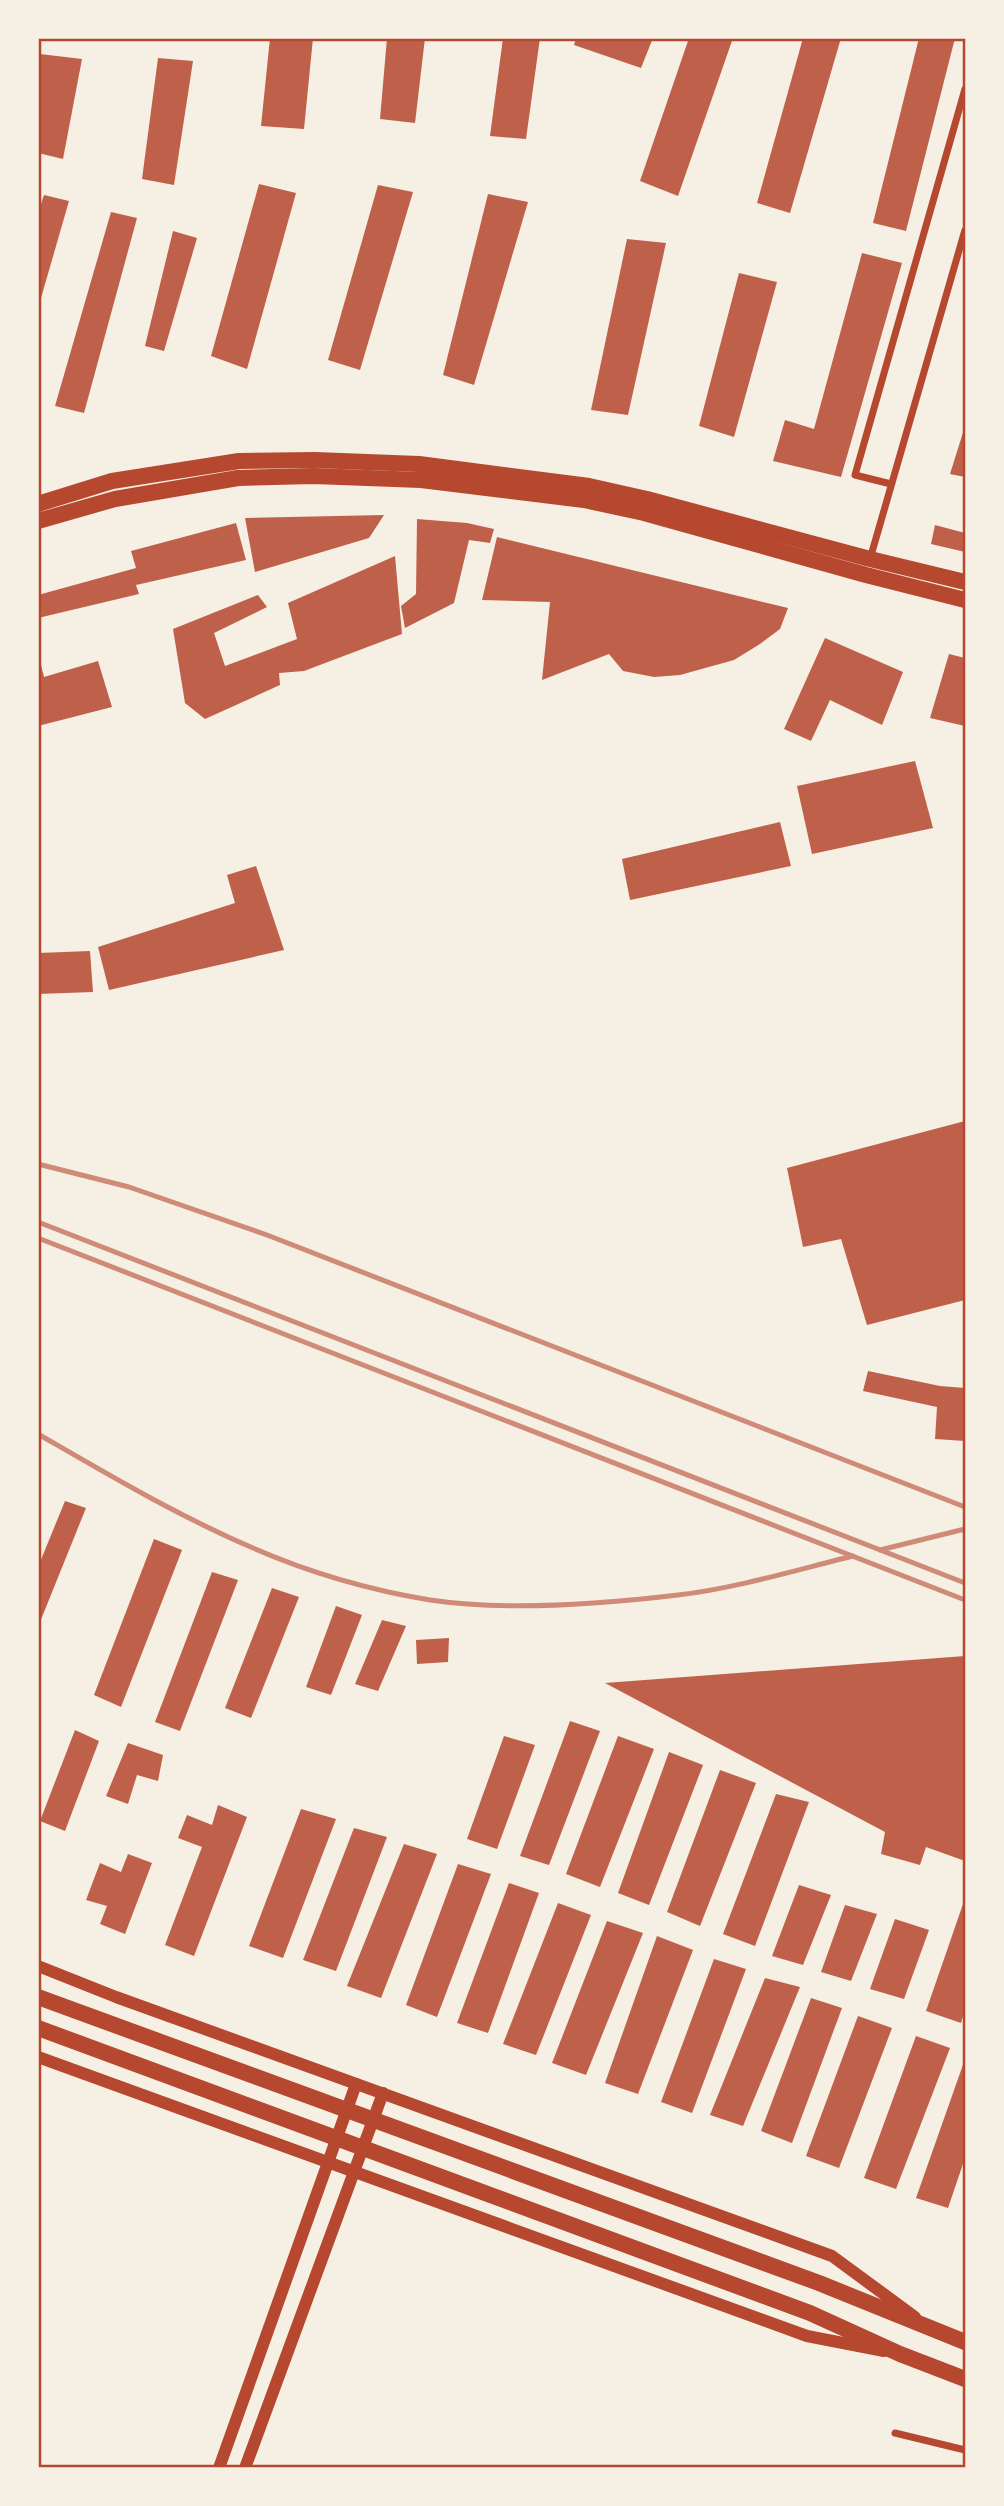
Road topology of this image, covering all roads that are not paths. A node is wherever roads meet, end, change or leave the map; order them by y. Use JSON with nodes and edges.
{"nodes":[{"id":1,"x":965,"y":89,"type":"edge"},
{"id":2,"x":965,"y":230,"type":"edge"},
{"id":3,"x":891,"y":485,"type":"junction"},
{"id":4,"x":38,"y":504,"type":"edge"},
{"id":5,"x":38,"y":521,"type":"edge"},
{"id":6,"x":870,"y":559,"type":"junction"},
{"id":7,"x":965,"y":582,"type":"edge"},
{"id":8,"x":965,"y":600,"type":"edge"},
{"id":9,"x":38,"y":1966,"type":"edge"},
{"id":10,"x":38,"y":1997,"type":"edge"},
{"id":11,"x":38,"y":2028,"type":"edge"},
{"id":12,"x":38,"y":2057,"type":"edge"},
{"id":13,"x":356,"y":2084,"type":"junction"},
{"id":14,"x":383,"y":2094,"type":"junction"},
{"id":15,"x":329,"y":2162,"type":"junction"},
{"id":16,"x":353,"y":2171,"type":"junction"},
{"id":17,"x":933,"y":2330,"type":"junction"},
{"id":18,"x":965,"y":2342,"type":"edge"},
{"id":19,"x":900,"y":2354,"type":"junction"},
{"id":20,"x":965,"y":2379,"type":"edge"},
{"id":21,"x":895,"y":2433,"type":"dead end"},
{"id":22,"x":965,"y":2450,"type":"edge"},
{"id":23,"x":219,"y":2468,"type":"edge"},
{"id":24,"x":245,"y":2468,"type":"edge"}],
"edges":[{"from":1,"to":3,"type":"street"},
{"from":2,"to":3,"type":"street"},
{"from":3,"to":6,"type":"street"},
{"from":4,"to":6,"type":"main road"},
{"from":5,"to":8,"type":"main road"},
{"from":6,"to":7,"type":"main road"},
{"from":9,"to":13,"type":"street"},
{"from":10,"to":17,"type":"main road"},
{"from":11,"to":19,"type":"main road"},
{"from":12,"to":15,"type":"street"},
{"from":13,"to":14,"type":"street"},
{"from":13,"to":15,"type":"street"},
{"from":14,"to":16,"type":"street"},
{"from":14,"to":17,"type":"street"},
{"from":15,"to":16,"type":"street"},
{"from":15,"to":23,"type":"street"},
{"from":16,"to":19,"type":"street"},
{"from":16,"to":24,"type":"street"},
{"from":17,"to":18,"type":"main road"},
{"from":19,"to":20,"type":"main road"},
{"from":21,"to":22,"type":"street"}]}
